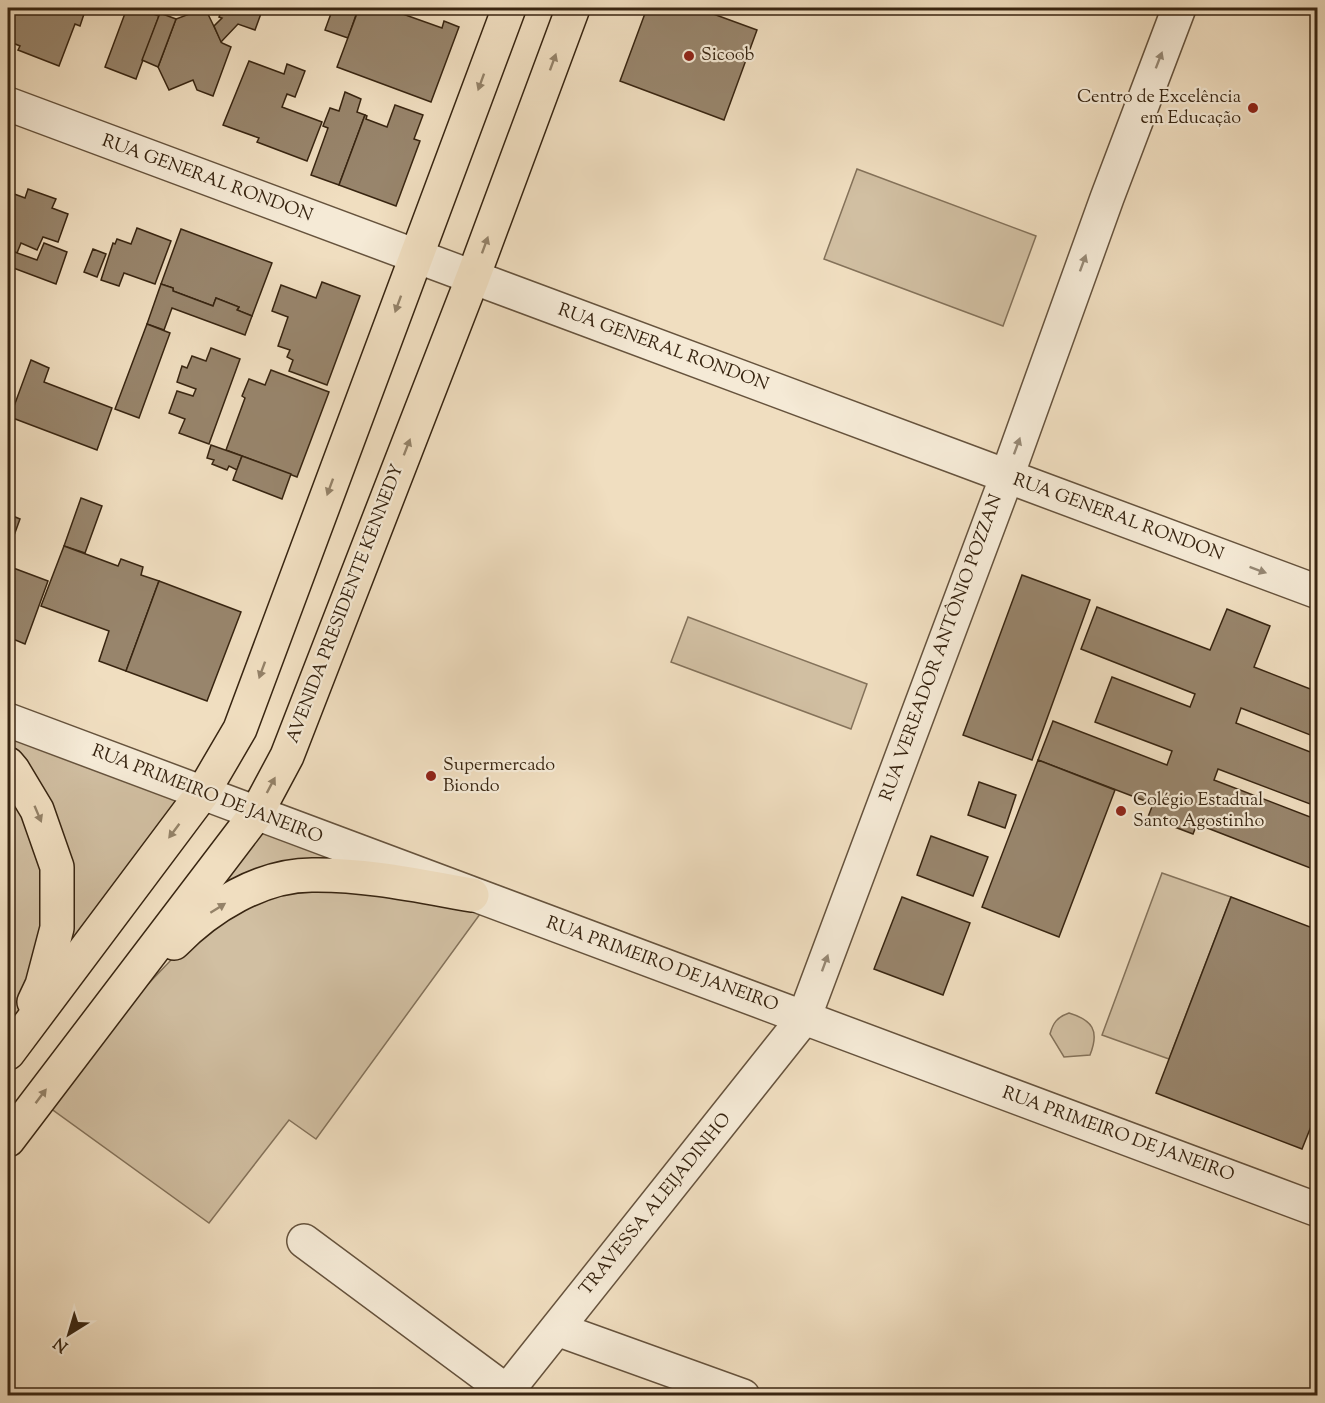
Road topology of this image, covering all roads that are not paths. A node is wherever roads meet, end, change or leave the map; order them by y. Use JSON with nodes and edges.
{"nodes":[{"id":1,"x":509,"y":8,"type":"edge"},
{"id":2,"x":573,"y":8,"type":"edge"},
{"id":3,"x":1179,"y":8,"type":"edge"},
{"id":4,"x":8,"y":104,"type":"edge"},
{"id":5,"x":416,"y":257,"type":"junction"},
{"id":6,"x":472,"y":278,"type":"junction"},
{"id":7,"x":1007,"y":476,"type":"junction"},
{"id":8,"x":1317,"y":592,"type":"edge"},
{"id":9,"x":8,"y":720,"type":"edge"},
{"id":10,"x":8,"y":764,"type":"edge"},
{"id":11,"x":202,"y":794,"type":"junction"},
{"id":12,"x":256,"y":814,"type":"junction"},
{"id":13,"x":472,"y":894,"type":"junction"},
{"id":14,"x":804,"y":1018,"type":"junction"},
{"id":15,"x":9,"y":1052,"type":"edge"},
{"id":16,"x":74,"y":1053,"type":"junction"},
{"id":17,"x":8,"y":1140,"type":"edge"},
{"id":18,"x":1317,"y":1210,"type":"edge"},
{"id":19,"x":304,"y":1240,"type":"dead end"},
{"id":20,"x":557,"y":1329,"type":"junction"},
{"id":21,"x":510,"y":1393,"type":"edge"},
{"id":22,"x":743,"y":1395,"type":"edge"}],
"edges":[{"from":1,"to":5,"type":"main road","one_way":true},
{"from":6,"to":2,"type":"main road","name":"AVENIDA PRESIDENTE KENNEDY","one_way":true},
{"from":7,"to":3,"type":"street","name":"RUA VEREADOR ANTÔNIO POZZAN","one_way":true},
{"from":4,"to":5,"type":"street","name":"RUA GENERAL RONDON"},
{"from":5,"to":6,"type":"street","name":"RUA GENERAL RONDON"},
{"from":5,"to":11,"type":"main road","one_way":true},
{"from":6,"to":7,"type":"street","name":"RUA GENERAL RONDON"},
{"from":12,"to":6,"type":"main road","name":"AVENIDA PRESIDENTE KENNEDY","one_way":true},
{"from":7,"to":8,"type":"street","name":"RUA GENERAL RONDON","one_way":true},
{"from":14,"to":7,"type":"street","name":"RUA VEREADOR ANTÔNIO POZZAN","one_way":true},
{"from":9,"to":11,"type":"street","name":"RUA PRIMEIRO DE JANEIRO"},
{"from":10,"to":15,"type":"main road","one_way":true},
{"from":11,"to":12,"type":"street","name":"RUA PRIMEIRO DE JANEIRO"},
{"from":11,"to":15,"type":"main road","one_way":true},
{"from":12,"to":13,"type":"street","name":"RUA PRIMEIRO DE JANEIRO"},
{"from":12,"to":16,"type":"main road","name":"AVENIDA PRESIDENTE KENNEDY"},
{"from":13,"to":14,"type":"street","name":"RUA PRIMEIRO DE JANEIRO"},
{"from":16,"to":13,"type":"main road","one_way":true},
{"from":14,"to":18,"type":"street","name":"RUA PRIMEIRO DE JANEIRO"},
{"from":14,"to":20,"type":"street","name":"TRAVESSA ALEIJADINHO"},
{"from":17,"to":16,"type":"main road","name":"AVENIDA PRESIDENTE KENNEDY","one_way":true},
{"from":19,"to":21,"type":"street"},
{"from":20,"to":21,"type":"street","name":"TRAVESSA ALEIJADINHO"},
{"from":20,"to":22,"type":"street"}]}
